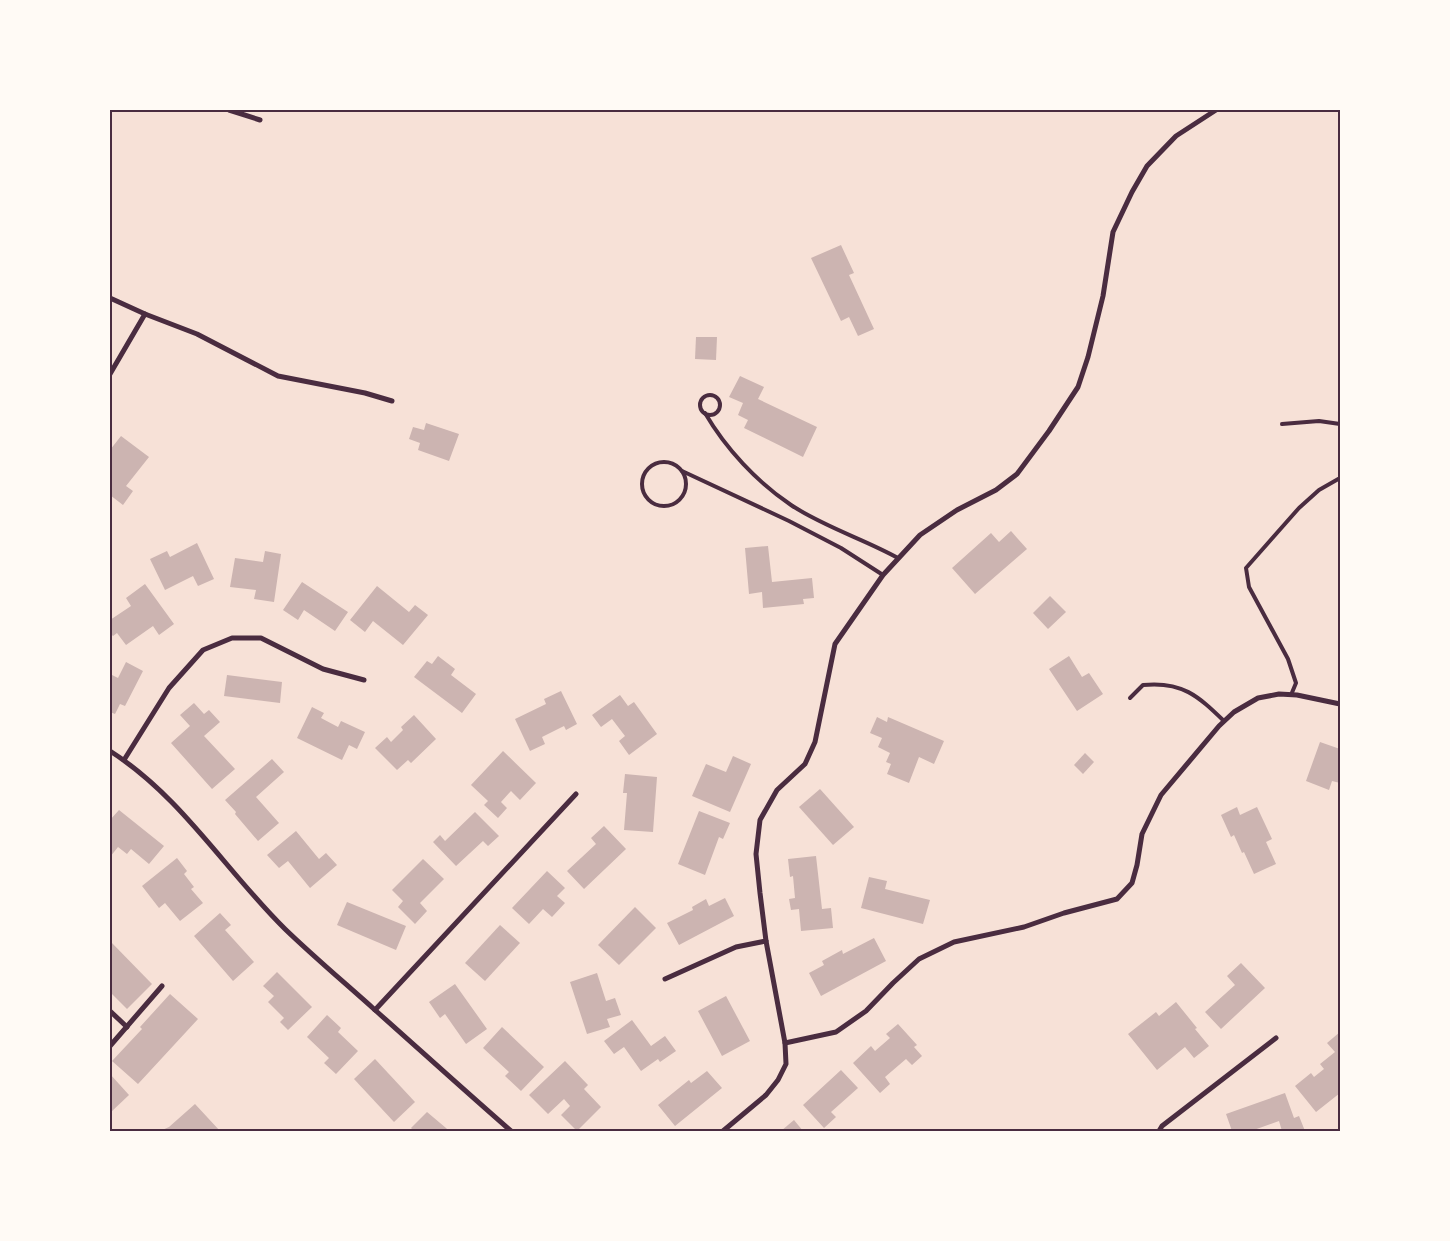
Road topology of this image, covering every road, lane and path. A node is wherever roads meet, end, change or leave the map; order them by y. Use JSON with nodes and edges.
{"nodes":[{"id":1,"x":228,"y":110,"type":"edge"},
{"id":2,"x":1216,"y":110,"type":"edge"},
{"id":3,"x":260,"y":120,"type":"dead end"},
{"id":4,"x":110,"y":298,"type":"edge"},
{"id":5,"x":145,"y":314,"type":"junction"},
{"id":6,"x":110,"y":374,"type":"edge"},
{"id":7,"x":392,"y":401,"type":"dead end"},
{"id":8,"x":705,"y":413,"type":"junction"},
{"id":9,"x":1282,"y":424,"type":"dead end"},
{"id":10,"x":1340,"y":424,"type":"edge"},
{"id":11,"x":682,"y":470,"type":"junction"},
{"id":12,"x":1340,"y":478,"type":"edge"},
{"id":13,"x":898,"y":558,"type":"junction"},
{"id":14,"x":883,"y":574,"type":"junction"},
{"id":15,"x":364,"y":680,"type":"dead end"},
{"id":16,"x":1291,"y":695,"type":"junction"},
{"id":17,"x":1130,"y":698,"type":"dead end"},
{"id":18,"x":1340,"y":704,"type":"edge"},
{"id":19,"x":1224,"y":721,"type":"junction"},
{"id":20,"x":110,"y":752,"type":"edge"},
{"id":21,"x":124,"y":760,"type":"junction"},
{"id":22,"x":576,"y":794,"type":"dead end"},
{"id":23,"x":766,"y":941,"type":"junction"},
{"id":24,"x":666,"y":979,"type":"dead end"},
{"id":25,"x":162,"y":986,"type":"dead end"},
{"id":26,"x":375,"y":1010,"type":"junction"},
{"id":27,"x":110,"y":1011,"type":"edge"},
{"id":28,"x":127,"y":1027,"type":"junction"},
{"id":29,"x":1276,"y":1038,"type":"dead end"},
{"id":30,"x":786,"y":1043,"type":"junction"},
{"id":31,"x":110,"y":1046,"type":"edge"},
{"id":32,"x":510,"y":1131,"type":"edge"},
{"id":33,"x":723,"y":1131,"type":"edge"},
{"id":34,"x":1159,"y":1131,"type":"edge"}],
"edges":[{"from":1,"to":3,"type":"street"},
{"from":2,"to":13,"type":"street"},
{"from":4,"to":5,"type":"street"},
{"from":5,"to":6,"type":"street"},
{"from":5,"to":7,"type":"street"},
{"from":8,"to":8,"type":"lane"},
{"from":8,"to":13,"type":"lane"},
{"from":9,"to":10,"type":"lane"},
{"from":11,"to":11,"type":"lane"},
{"from":11,"to":14,"type":"lane"},
{"from":12,"to":16,"type":"lane"},
{"from":13,"to":14,"type":"street"},
{"from":14,"to":23,"type":"street"},
{"from":15,"to":21,"type":"street"},
{"from":16,"to":18,"type":"street"},
{"from":16,"to":19,"type":"street"},
{"from":17,"to":19,"type":"lane"},
{"from":19,"to":30,"type":"street"},
{"from":20,"to":21,"type":"street"},
{"from":21,"to":26,"type":"street"},
{"from":22,"to":26,"type":"street"},
{"from":23,"to":24,"type":"street"},
{"from":23,"to":30,"type":"street"},
{"from":25,"to":28,"type":"street"},
{"from":26,"to":32,"type":"street"},
{"from":27,"to":28,"type":"street"},
{"from":28,"to":31,"type":"street"},
{"from":29,"to":34,"type":"street"},
{"from":30,"to":33,"type":"street"}]}
